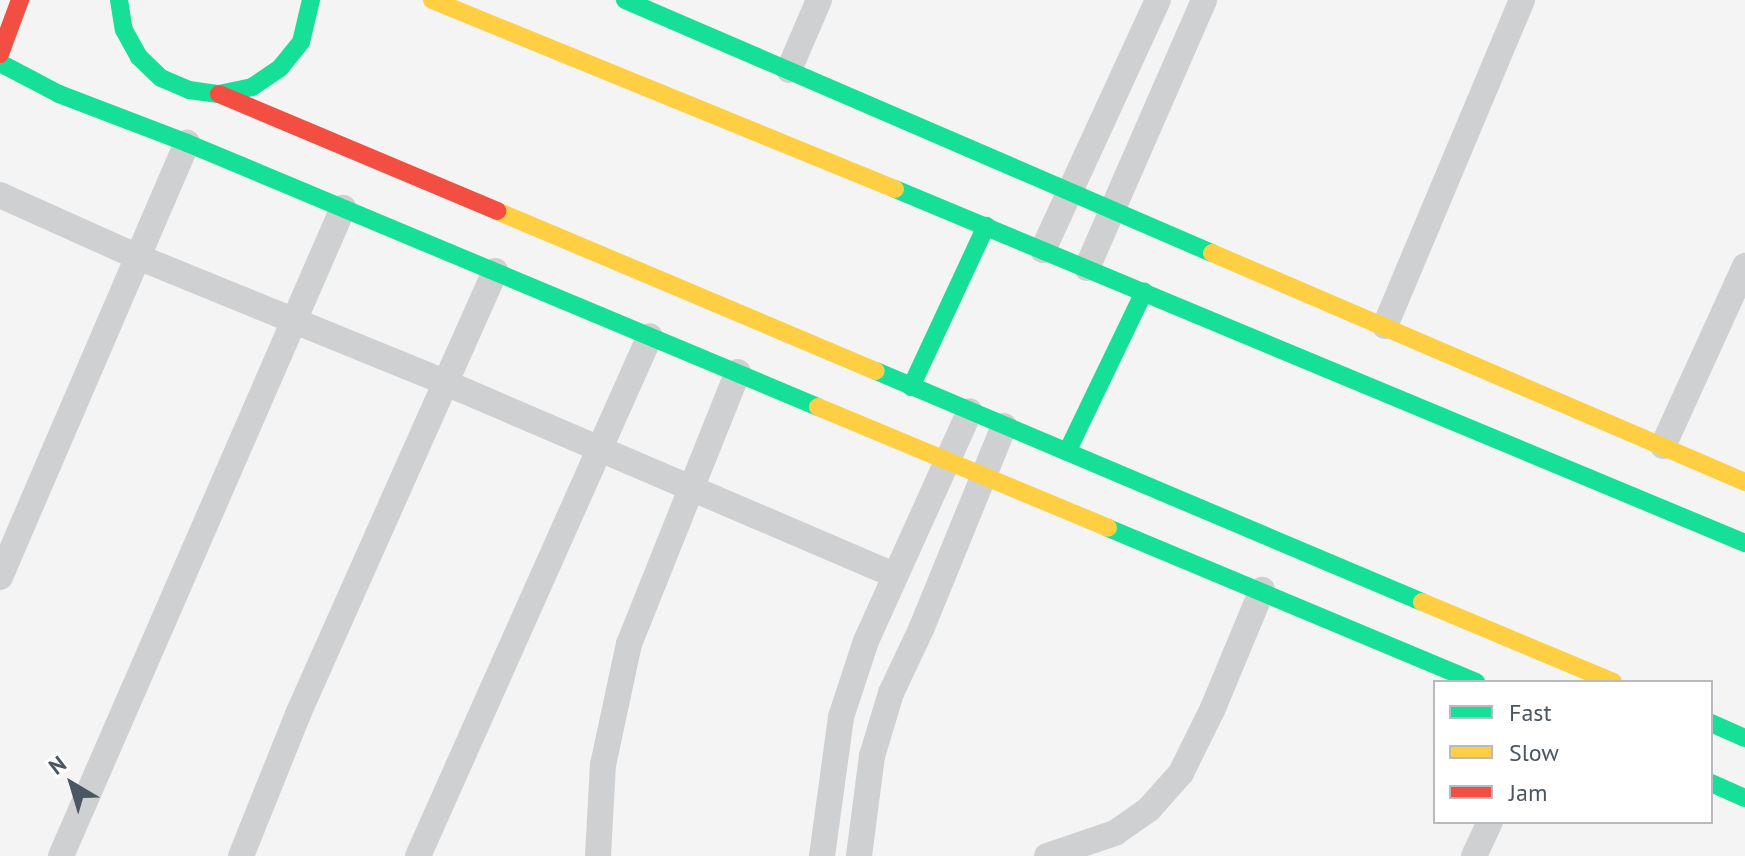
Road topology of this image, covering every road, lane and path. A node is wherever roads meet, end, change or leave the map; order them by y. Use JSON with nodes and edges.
{"nodes":[{"id":1,"x":20,"y":0,"type":"edge"},
{"id":2,"x":119,"y":0,"type":"edge"},
{"id":3,"x":311,"y":0,"type":"edge"},
{"id":4,"x":432,"y":0,"type":"edge"},
{"id":5,"x":625,"y":0,"type":"edge"},
{"id":6,"x":819,"y":0,"type":"edge"},
{"id":7,"x":1158,"y":0,"type":"edge"},
{"id":8,"x":1204,"y":0,"type":"edge"},
{"id":9,"x":1522,"y":0,"type":"edge"},
{"id":10,"x":0,"y":54,"type":"edge"},
{"id":11,"x":0,"y":63,"type":"edge"},
{"id":12,"x":789,"y":70,"type":"junction"},
{"id":13,"x":219,"y":94,"type":"junction"},
{"id":14,"x":187,"y":143,"type":"junction"},
{"id":15,"x":1068,"y":190,"type":"junction"},
{"id":16,"x":0,"y":195,"type":"edge"},
{"id":17,"x":343,"y":208,"type":"junction"},
{"id":18,"x":1114,"y":209,"type":"junction"},
{"id":19,"x":986,"y":226,"type":"junction"},
{"id":20,"x":1043,"y":250,"type":"junction"},
{"id":21,"x":138,"y":257,"type":"junction"},
{"id":22,"x":1745,"y":266,"type":"edge"},
{"id":23,"x":1087,"y":268,"type":"junction"},
{"id":24,"x":495,"y":271,"type":"junction"},
{"id":25,"x":1144,"y":292,"type":"junction"},
{"id":26,"x":294,"y":319,"type":"junction"},
{"id":27,"x":1385,"y":326,"type":"junction"},
{"id":28,"x":650,"y":336,"type":"junction"},
{"id":29,"x":738,"y":372,"type":"junction"},
{"id":30,"x":446,"y":383,"type":"junction"},
{"id":31,"x":911,"y":387,"type":"junction"},
{"id":32,"x":970,"y":411,"type":"junction"},
{"id":33,"x":1004,"y":426,"type":"junction"},
{"id":34,"x":1663,"y":446,"type":"junction"},
{"id":35,"x":599,"y":450,"type":"junction"},
{"id":36,"x":1067,"y":452,"type":"junction"},
{"id":37,"x":948,"y":459,"type":"junction"},
{"id":38,"x":984,"y":474,"type":"junction"},
{"id":39,"x":1745,"y":482,"type":"edge"},
{"id":40,"x":691,"y":489,"type":"junction"},
{"id":41,"x":1745,"y":543,"type":"edge"},
{"id":42,"x":894,"y":575,"type":"junction"},
{"id":43,"x":0,"y":577,"type":"edge"},
{"id":44,"x":1262,"y":590,"type":"junction"},
{"id":45,"x":1471,"y":680,"type":"edge"},
{"id":46,"x":1608,"y":680,"type":"edge"},
{"id":47,"x":1713,"y":724,"type":"edge"},
{"id":48,"x":1745,"y":738,"type":"edge"},
{"id":49,"x":1713,"y":784,"type":"edge"},
{"id":50,"x":1745,"y":798,"type":"edge"},
{"id":51,"x":1489,"y":824,"type":"edge"},
{"id":52,"x":61,"y":856,"type":"edge"},
{"id":53,"x":241,"y":856,"type":"edge"},
{"id":54,"x":418,"y":856,"type":"edge"},
{"id":55,"x":598,"y":856,"type":"edge"},
{"id":56,"x":822,"y":856,"type":"edge"},
{"id":57,"x":859,"y":856,"type":"edge"},
{"id":58,"x":1047,"y":856,"type":"edge"},
{"id":59,"x":1474,"y":856,"type":"edge"}],
"edges":[{"from":1,"to":10,"type":"street"},
{"from":2,"to":13,"type":"street"},
{"from":3,"to":13,"type":"street"},
{"from":4,"to":19,"type":"street"},
{"from":5,"to":12,"type":"street"},
{"from":6,"to":12,"type":"street"},
{"from":7,"to":15,"type":"street"},
{"from":8,"to":18,"type":"street"},
{"from":9,"to":27,"type":"street"},
{"from":11,"to":14,"type":"street"},
{"from":12,"to":15,"type":"street"},
{"from":13,"to":31,"type":"street"},
{"from":14,"to":17,"type":"street"},
{"from":14,"to":21,"type":"street"},
{"from":15,"to":18,"type":"street"},
{"from":15,"to":20,"type":"street"},
{"from":16,"to":21,"type":"street"},
{"from":17,"to":24,"type":"street"},
{"from":17,"to":26,"type":"street"},
{"from":18,"to":23,"type":"street"},
{"from":18,"to":27,"type":"street"},
{"from":19,"to":20,"type":"street"},
{"from":19,"to":31,"type":"street"},
{"from":20,"to":23,"type":"street"},
{"from":21,"to":26,"type":"street"},
{"from":21,"to":43,"type":"street"},
{"from":22,"to":34,"type":"street"},
{"from":23,"to":25,"type":"street"},
{"from":24,"to":28,"type":"street"},
{"from":24,"to":30,"type":"street"},
{"from":25,"to":36,"type":"street"},
{"from":25,"to":41,"type":"street"},
{"from":26,"to":30,"type":"street"},
{"from":26,"to":52,"type":"street"},
{"from":27,"to":34,"type":"street"},
{"from":28,"to":29,"type":"street"},
{"from":28,"to":35,"type":"street"},
{"from":29,"to":37,"type":"street"},
{"from":29,"to":40,"type":"street"},
{"from":30,"to":35,"type":"street"},
{"from":30,"to":53,"type":"street"},
{"from":31,"to":32,"type":"street"},
{"from":32,"to":33,"type":"street"},
{"from":32,"to":37,"type":"street"},
{"from":33,"to":36,"type":"street"},
{"from":33,"to":38,"type":"street"},
{"from":34,"to":39,"type":"street"},
{"from":35,"to":40,"type":"street"},
{"from":35,"to":54,"type":"street"},
{"from":36,"to":46,"type":"street"},
{"from":37,"to":38,"type":"street"},
{"from":37,"to":42,"type":"street"},
{"from":38,"to":44,"type":"street"},
{"from":38,"to":57,"type":"street"},
{"from":40,"to":42,"type":"street"},
{"from":40,"to":55,"type":"street"},
{"from":42,"to":56,"type":"street"},
{"from":44,"to":45,"type":"street"},
{"from":44,"to":58,"type":"street"},
{"from":47,"to":48,"type":"street"},
{"from":49,"to":50,"type":"street"},
{"from":51,"to":59,"type":"street"}]}
